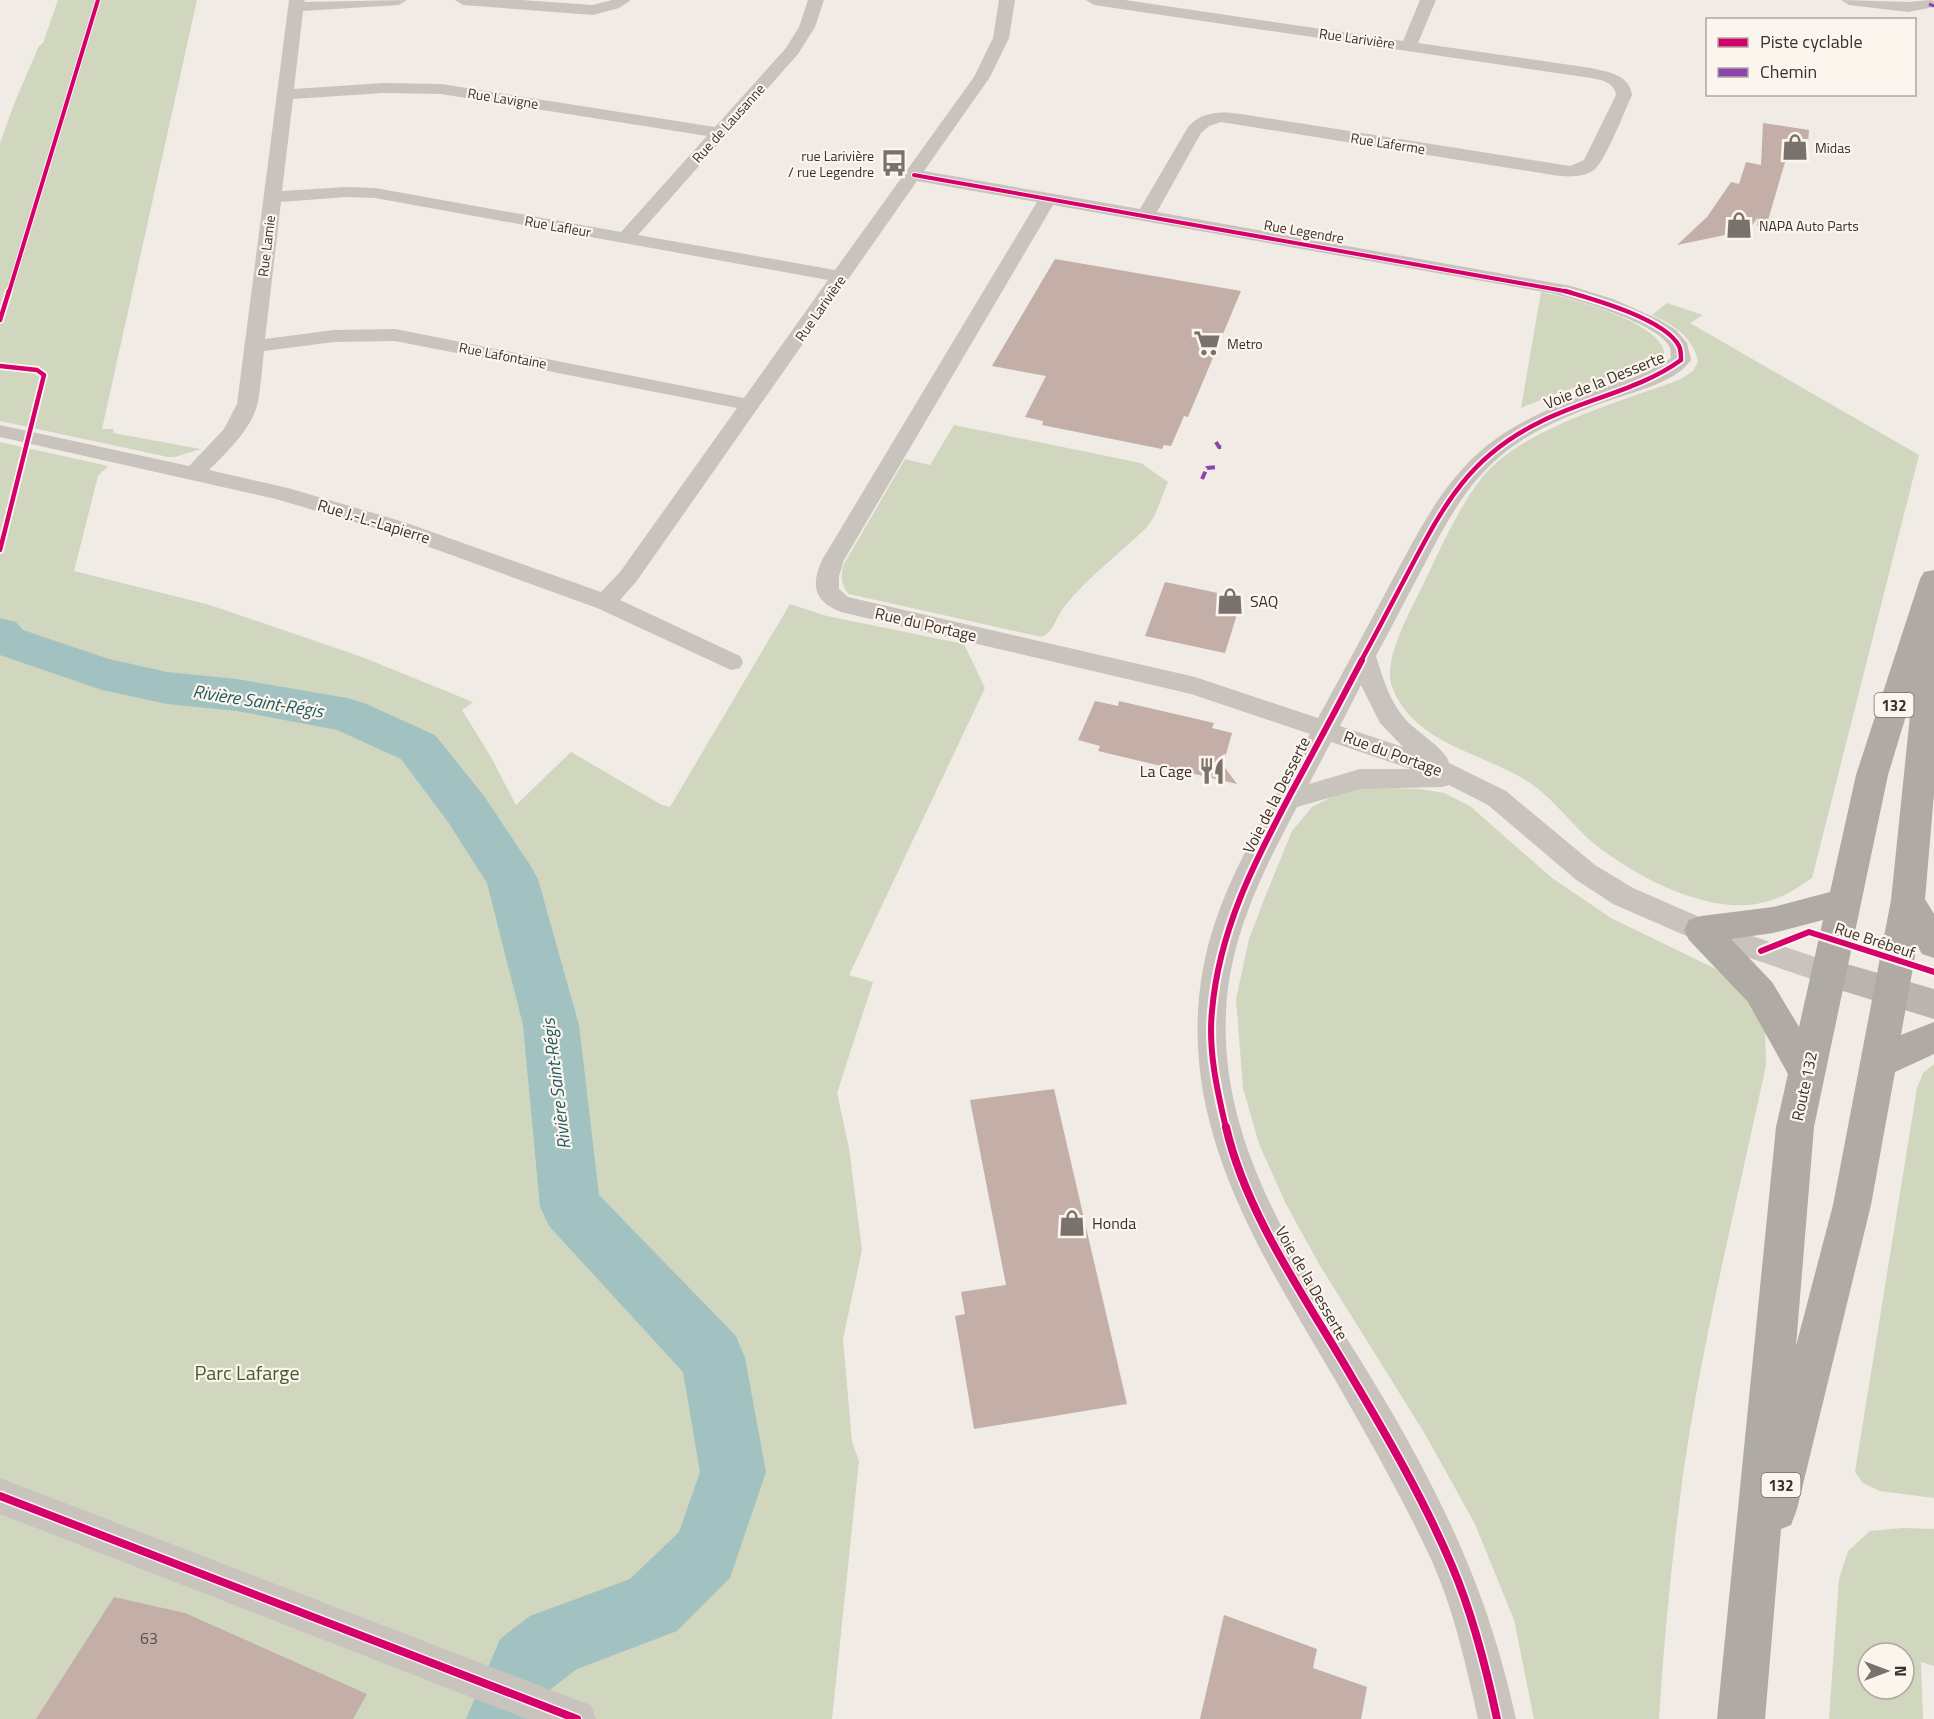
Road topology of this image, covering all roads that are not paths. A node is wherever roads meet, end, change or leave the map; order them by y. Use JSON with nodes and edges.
{"nodes":[{"id":1,"x":399,"y":0,"type":"edge"},
{"id":2,"x":463,"y":0,"type":"edge"},
{"id":3,"x":623,"y":0,"type":"edge"},
{"id":4,"x":816,"y":0,"type":"edge"},
{"id":5,"x":1007,"y":0,"type":"edge"},
{"id":6,"x":1094,"y":0,"type":"edge"},
{"id":7,"x":1428,"y":0,"type":"edge"},
{"id":8,"x":1849,"y":0,"type":"edge"},
{"id":9,"x":296,"y":4,"type":"edge"},
{"id":10,"x":1929,"y":4,"type":"dead end"},
{"id":11,"x":1409,"y":45,"type":"junction"},
{"id":12,"x":1618,"y":81,"type":"joint"},
{"id":13,"x":285,"y":94,"type":"junction"},
{"id":14,"x":719,"y":133,"type":"junction"},
{"id":15,"x":914,"y":175,"type":"junction"},
{"id":16,"x":273,"y":197,"type":"junction"},
{"id":17,"x":1048,"y":198,"type":"junction"},
{"id":18,"x":1146,"y":215,"type":"junction"},
{"id":19,"x":626,"y":238,"type":"junction"},
{"id":20,"x":841,"y":277,"type":"junction"},
{"id":21,"x":1678,"y":343,"type":"joint"},
{"id":22,"x":253,"y":346,"type":"junction"},
{"id":23,"x":751,"y":405,"type":"junction"},
{"id":24,"x":0,"y":431,"type":"edge"},
{"id":25,"x":193,"y":474,"type":"junction"},
{"id":26,"x":1934,"y":579,"type":"edge"},
{"id":27,"x":605,"y":602,"type":"junction"},
{"id":28,"x":1934,"y":624,"type":"edge"},
{"id":29,"x":1364,"y":656,"type":"junction"},
{"id":30,"x":732,"y":662,"type":"dead end"},
{"id":31,"x":1326,"y":729,"type":"junction"},
{"id":32,"x":1462,"y":779,"type":"junction"},
{"id":33,"x":1288,"y":800,"type":"junction"},
{"id":34,"x":1908,"y":900,"type":"junction"},
{"id":35,"x":1845,"y":901,"type":"junction"},
{"id":36,"x":1701,"y":930,"type":"junction"},
{"id":37,"x":1934,"y":944,"type":"edge"},
{"id":38,"x":1829,"y":973,"type":"junction"},
{"id":39,"x":1890,"y":992,"type":"junction"},
{"id":40,"x":1934,"y":1004,"type":"edge"},
{"id":41,"x":1934,"y":1037,"type":"edge"},
{"id":42,"x":1877,"y":1063,"type":"junction"},
{"id":43,"x":1806,"y":1071,"type":"junction"},
{"id":44,"x":0,"y":1496,"type":"edge"},
{"id":45,"x":1750,"y":1606,"type":"junction"},
{"id":46,"x":577,"y":1719,"type":"edge"},
{"id":47,"x":1497,"y":1719,"type":"edge"},
{"id":48,"x":1741,"y":1719,"type":"edge"}],
"edges":[{"from":1,"to":9,"type":"street"},
{"from":2,"to":3,"type":"street"},
{"from":4,"to":14,"type":"street","name":"Rue de Lausanne"},
{"from":5,"to":15,"type":"street","name":"Rue Larivière"},
{"from":6,"to":11,"type":"street","name":"Rue Larivière"},
{"from":7,"to":11,"type":"street"},
{"from":8,"to":10,"type":"street"},
{"from":9,"to":13,"type":"street","name":"Rue Lamie"},
{"from":11,"to":12,"type":"street","name":"Rue Larivière"},
{"from":12,"to":18,"type":"street","name":"Rue Laferme"},
{"from":13,"to":14,"type":"street","name":"Rue Lavigne"},
{"from":13,"to":16,"type":"street","name":"Rue Lamie"},
{"from":14,"to":19,"type":"street","name":"Rue de Lausanne"},
{"from":15,"to":17,"type":"street","name":"Rue Legendre"},
{"from":15,"to":20,"type":"street","name":"Rue Larivière"},
{"from":16,"to":19,"type":"street","name":"Rue Lafleur"},
{"from":16,"to":22,"type":"street","name":"Rue Lamie"},
{"from":17,"to":18,"type":"street","name":"Rue Legendre"},
{"from":17,"to":31,"type":"street","name":"Rue du Portage"},
{"from":18,"to":21,"type":"street","name":"Rue Legendre"},
{"from":19,"to":20,"type":"street","name":"Rue Lafleur"},
{"from":20,"to":23,"type":"street","name":"Rue Larivière"},
{"from":21,"to":29,"type":"street","name":"Voie de la Desserte"},
{"from":22,"to":23,"type":"street","name":"Rue Lafontaine"},
{"from":22,"to":25,"type":"street","name":"Rue Lamie"},
{"from":23,"to":27,"type":"street","name":"Rue Larivière"},
{"from":24,"to":25,"type":"street","name":"Rue J.-L.-Lapierre"},
{"from":25,"to":27,"type":"street","name":"Rue J.-L.-Lapierre"},
{"from":26,"to":35,"type":"highway","name":"Route 132","number":"132"},
{"from":27,"to":30,"type":"street","name":"Rue J.-L.-Lapierre"},
{"from":28,"to":34,"type":"highway","name":"Route 132","number":"132"},
{"from":29,"to":31,"type":"street","name":"Voie de la Desserte"},
{"from":29,"to":32,"type":"street","name":"Rue du Portage"},
{"from":31,"to":32,"type":"street","name":"Rue du Portage"},
{"from":31,"to":33,"type":"street","name":"Voie de la Desserte"},
{"from":32,"to":33,"type":"street","name":"Rue du Portage"},
{"from":32,"to":36,"type":"street","name":"Rue du Portage"},
{"from":33,"to":47,"type":"street","name":"Voie de la Desserte"},
{"from":34,"to":37,"type":"highway"},
{"from":34,"to":39,"type":"highway","name":"Route 132","number":"132"},
{"from":35,"to":36,"type":"highway"},
{"from":35,"to":38,"type":"highway","name":"Route 132","number":"132"},
{"from":36,"to":38,"type":"street","name":"Rue du Portage"},
{"from":36,"to":43,"type":"highway"},
{"from":38,"to":39,"type":"street"},
{"from":38,"to":43,"type":"highway","name":"Route 132","number":"132"},
{"from":39,"to":40,"type":"street"},
{"from":39,"to":42,"type":"highway","name":"Route 132","number":"132"},
{"from":41,"to":42,"type":"highway"},
{"from":42,"to":45,"type":"highway","name":"Route 132","number":"132"},
{"from":43,"to":45,"type":"highway","name":"Route 132","number":"132"},
{"from":44,"to":46,"type":"street"},
{"from":45,"to":48,"type":"highway","name":"Route 132","number":"132"}]}
